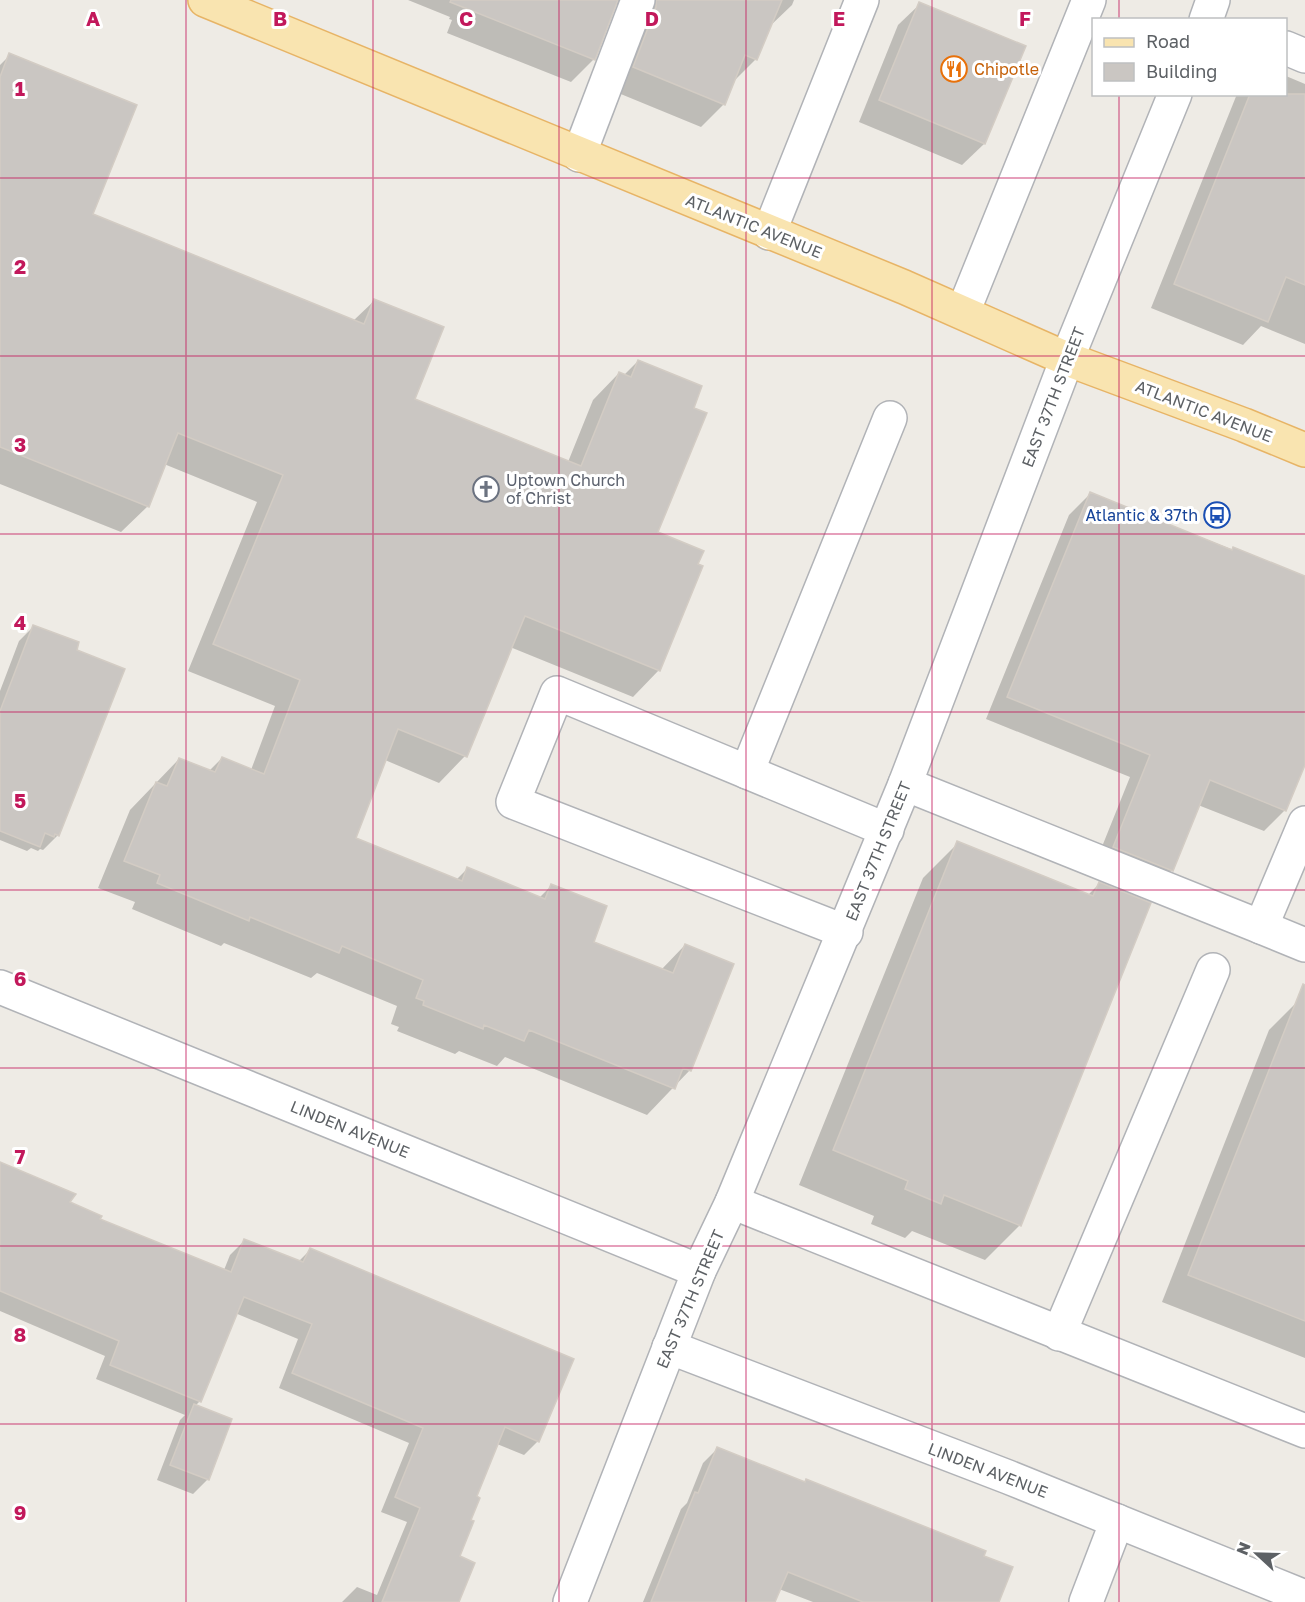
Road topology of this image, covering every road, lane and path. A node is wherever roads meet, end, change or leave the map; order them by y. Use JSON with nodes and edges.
{"nodes":[{"id":1,"x":638,"y":0,"type":"edge"},
{"id":2,"x":862,"y":0,"type":"edge"},
{"id":3,"x":1089,"y":0,"type":"edge"},
{"id":4,"x":226,"y":4,"type":"edge"},
{"id":5,"x":1287,"y":48,"type":"edge"},
{"id":6,"x":1305,"y":56,"type":"edge"},
{"id":7,"x":1174,"y":96,"type":"edge"},
{"id":8,"x":579,"y":155,"type":"junction"},
{"id":9,"x":770,"y":233,"type":"junction"},
{"id":10,"x":963,"y":312,"type":"junction"},
{"id":11,"x":1066,"y":359,"type":"junction"},
{"id":12,"x":890,"y":418,"type":"dead end"},
{"id":13,"x":1305,"y":450,"type":"edge"},
{"id":14,"x":747,"y":772,"type":"junction"},
{"id":15,"x":905,"y":784,"type":"junction"},
{"id":16,"x":1305,"y":823,"type":"edge"},
{"id":17,"x":887,"y":830,"type":"junction"},
{"id":18,"x":1261,"y":927,"type":"junction"},
{"id":19,"x":846,"y":932,"type":"junction"},
{"id":20,"x":1305,"y":945,"type":"edge"},
{"id":21,"x":1213,"y":970,"type":"dead end"},
{"id":22,"x":0,"y":987,"type":"edge"},
{"id":23,"x":732,"y":1203,"type":"junction"},
{"id":24,"x":699,"y":1271,"type":"junction"},
{"id":25,"x":1059,"y":1334,"type":"junction"},
{"id":26,"x":669,"y":1347,"type":"junction"},
{"id":27,"x":1305,"y":1431,"type":"edge"},
{"id":28,"x":1117,"y":1521,"type":"junction"},
{"id":29,"x":1305,"y":1597,"type":"edge"},
{"id":30,"x":570,"y":1602,"type":"edge"},
{"id":31,"x":1086,"y":1602,"type":"edge"}],
"edges":[{"from":1,"to":8,"type":"street"},
{"from":2,"to":9,"type":"street"},
{"from":3,"to":10,"type":"street"},
{"from":4,"to":8,"type":"main road","name":"ATLANTIC AVENUE"},
{"from":5,"to":6,"type":"street"},
{"from":7,"to":11,"type":"street","name":"EAST 37TH STREET"},
{"from":8,"to":9,"type":"main road","name":"ATLANTIC AVENUE"},
{"from":9,"to":10,"type":"main road","name":"ATLANTIC AVENUE"},
{"from":10,"to":11,"type":"main road","name":"ATLANTIC AVENUE"},
{"from":11,"to":13,"type":"main road","name":"ATLANTIC AVENUE"},
{"from":11,"to":15,"type":"street","name":"EAST 37TH STREET"},
{"from":12,"to":14,"type":"street"},
{"from":14,"to":17,"type":"street"},
{"from":14,"to":19,"type":"street"},
{"from":15,"to":17,"type":"street","name":"EAST 37TH STREET"},
{"from":15,"to":18,"type":"street"},
{"from":16,"to":18,"type":"street"},
{"from":17,"to":19,"type":"street","name":"EAST 37TH STREET"},
{"from":18,"to":20,"type":"street"},
{"from":19,"to":23,"type":"street","name":"EAST 37TH STREET"},
{"from":21,"to":25,"type":"street"},
{"from":22,"to":24,"type":"street","name":"LINDEN AVENUE"},
{"from":23,"to":24,"type":"street","name":"EAST 37TH STREET"},
{"from":23,"to":25,"type":"street"},
{"from":24,"to":26,"type":"street","name":"EAST 37TH STREET"},
{"from":25,"to":27,"type":"street"},
{"from":26,"to":28,"type":"street","name":"LINDEN AVENUE"},
{"from":26,"to":30,"type":"street","name":"EAST 37TH STREET"},
{"from":28,"to":29,"type":"street","name":"LINDEN AVENUE"},
{"from":28,"to":31,"type":"street"}]}
